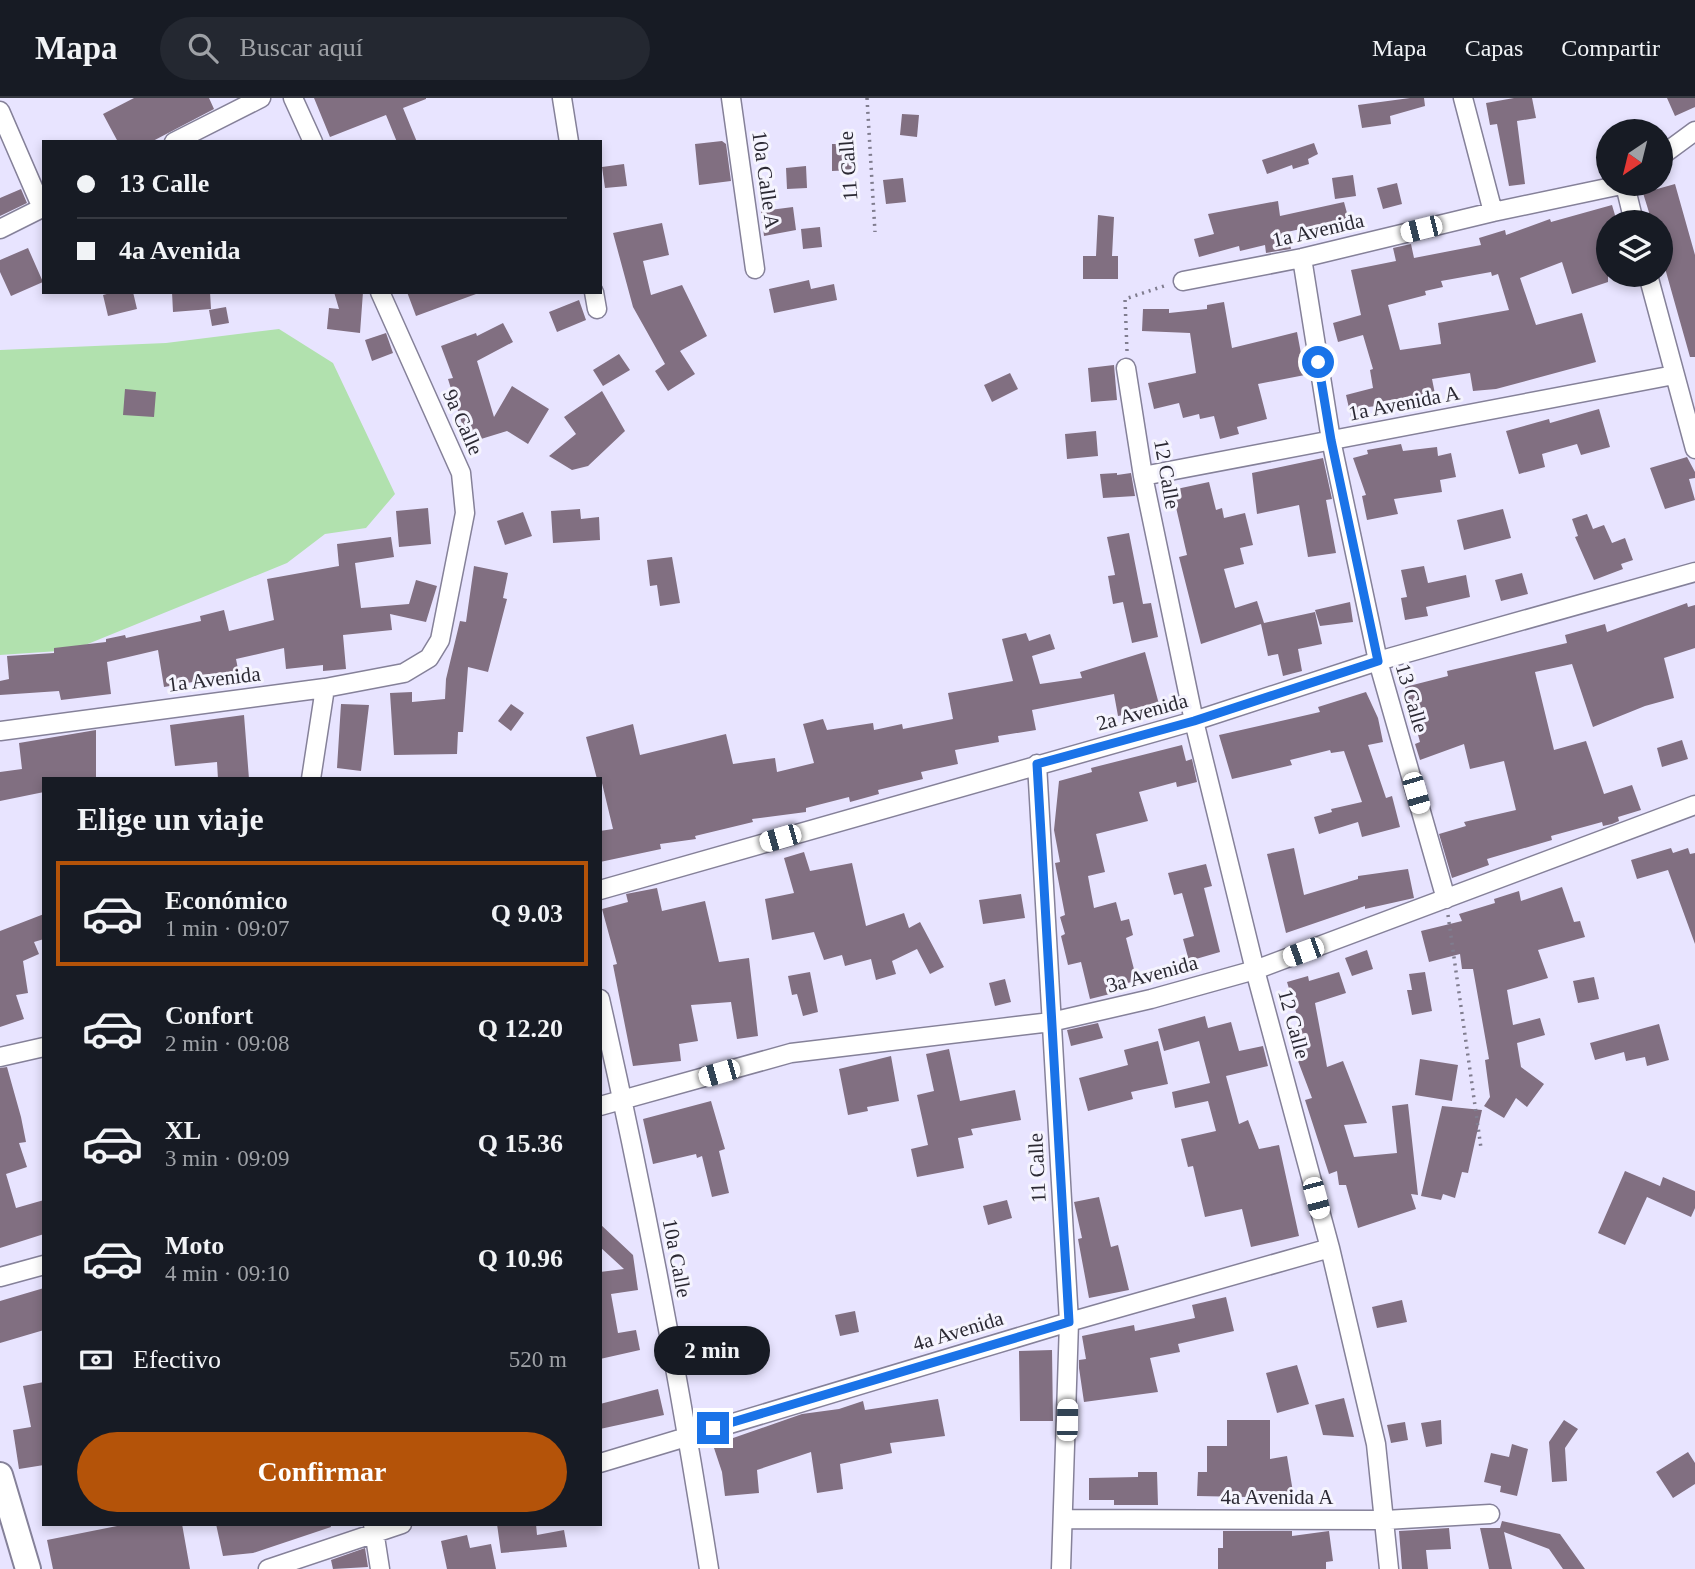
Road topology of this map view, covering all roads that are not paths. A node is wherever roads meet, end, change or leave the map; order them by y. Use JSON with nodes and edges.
{"nodes":[{"id":1,"x":261,"y":98,"type":"edge"},
{"id":2,"x":293,"y":98,"type":"edge"},
{"id":3,"x":562,"y":98,"type":"edge"},
{"id":4,"x":731,"y":98,"type":"edge"},
{"id":5,"x":1463,"y":98,"type":"edge"},
{"id":6,"x":0,"y":111,"type":"edge"},
{"id":7,"x":1695,"y":131,"type":"edge"},
{"id":8,"x":178,"y":140,"type":"edge"},
{"id":9,"x":312,"y":140,"type":"edge"},
{"id":10,"x":569,"y":140,"type":"edge"},
{"id":11,"x":1673,"y":147,"type":"edge"},
{"id":12,"x":1596,"y":190,"type":"edge"},
{"id":13,"x":42,"y":206,"type":"edge"},
{"id":14,"x":42,"y":208,"type":"edge"},
{"id":15,"x":1493,"y":212,"type":"junction"},
{"id":16,"x":0,"y":229,"type":"edge"},
{"id":17,"x":1302,"y":258,"type":"junction"},
{"id":18,"x":755,"y":269,"type":"dead end"},
{"id":19,"x":1183,"y":281,"type":"road end"},
{"id":20,"x":1651,"y":287,"type":"edge"},
{"id":21,"x":381,"y":294,"type":"edge"},
{"id":22,"x":1126,"y":368,"type":"road end"},
{"id":23,"x":1674,"y":375,"type":"junction"},
{"id":24,"x":1331,"y":440,"type":"junction"},
{"id":25,"x":1695,"y":449,"type":"edge"},
{"id":26,"x":1143,"y":476,"type":"junction"},
{"id":27,"x":1695,"y":572,"type":"edge"},
{"id":28,"x":429,"y":658,"type":"joint"},
{"id":29,"x":1378,"y":661,"type":"junction"},
{"id":30,"x":325,"y":688,"type":"junction"},
{"id":31,"x":1194,"y":721,"type":"junction"},
{"id":32,"x":0,"y":731,"type":"edge"},
{"id":33,"x":1037,"y":764,"type":"junction"},
{"id":34,"x":311,"y":777,"type":"edge"},
{"id":35,"x":1695,"y":805,"type":"edge"},
{"id":36,"x":602,"y":889,"type":"edge"},
{"id":37,"x":1446,"y":900,"type":"junction"},
{"id":38,"x":1255,"y":970,"type":"junction"},
{"id":39,"x":602,"y":1008,"type":"edge"},
{"id":40,"x":1051,"y":1022,"type":"junction"},
{"id":41,"x":42,"y":1047,"type":"edge"},
{"id":42,"x":0,"y":1056,"type":"edge"},
{"id":43,"x":623,"y":1099,"type":"junction"},
{"id":44,"x":602,"y":1105,"type":"edge"},
{"id":45,"x":1330,"y":1248,"type":"junction"},
{"id":46,"x":42,"y":1266,"type":"edge"},
{"id":47,"x":0,"y":1277,"type":"edge"},
{"id":48,"x":1069,"y":1322,"type":"junction"},
{"id":49,"x":688,"y":1436,"type":"junction"},
{"id":50,"x":602,"y":1462,"type":"edge"},
{"id":51,"x":0,"y":1475,"type":"edge"},
{"id":52,"x":1490,"y":1514,"type":"dead end"},
{"id":53,"x":1065,"y":1519,"type":"junction"},
{"id":54,"x":1385,"y":1520,"type":"junction"},
{"id":55,"x":374,"y":1528,"type":"edge"},
{"id":56,"x":29,"y":1569,"type":"edge"},
{"id":57,"x":268,"y":1569,"type":"edge"},
{"id":58,"x":380,"y":1569,"type":"edge"},
{"id":59,"x":709,"y":1569,"type":"edge"},
{"id":60,"x":1061,"y":1569,"type":"edge"},
{"id":61,"x":1389,"y":1569,"type":"edge"}],
"edges":[{"from":1,"to":8,"type":"street"},
{"from":2,"to":9,"type":"street"},
{"from":3,"to":10,"type":"street"},
{"from":4,"to":18,"type":"street","name":"10a Calle A"},
{"from":5,"to":15,"type":"street"},
{"from":6,"to":13,"type":"street"},
{"from":7,"to":11,"type":"street"},
{"from":12,"to":15,"type":"street","name":"1a Avenida"},
{"from":14,"to":16,"type":"street"},
{"from":15,"to":17,"type":"street","name":"1a Avenida"},
{"from":17,"to":19,"type":"street","name":"1a Avenida"},
{"from":17,"to":24,"type":"street","name":"13 Calle"},
{"from":20,"to":23,"type":"street"},
{"from":21,"to":28,"type":"street","name":"9a Calle"},
{"from":22,"to":26,"type":"street","name":"12 Calle"},
{"from":23,"to":24,"type":"street","name":"1a Avenida A"},
{"from":23,"to":25,"type":"street"},
{"from":24,"to":26,"type":"street","name":"1a Avenida A"},
{"from":24,"to":29,"type":"street","name":"13 Calle"},
{"from":26,"to":31,"type":"street","name":"12 Calle"},
{"from":27,"to":29,"type":"street","name":"2a Avenida"},
{"from":28,"to":30,"type":"street","name":"1a Avenida"},
{"from":29,"to":31,"type":"street","name":"2a Avenida"},
{"from":29,"to":37,"type":"street","name":"13 Calle"},
{"from":30,"to":32,"type":"street","name":"1a Avenida"},
{"from":30,"to":34,"type":"street"},
{"from":31,"to":33,"type":"street","name":"2a Avenida"},
{"from":31,"to":38,"type":"street","name":"12 Calle"},
{"from":33,"to":36,"type":"street","name":"2a Avenida"},
{"from":33,"to":40,"type":"street","name":"11 Calle"},
{"from":35,"to":37,"type":"street","name":"3a Avenida"},
{"from":37,"to":38,"type":"street","name":"3a Avenida"},
{"from":38,"to":40,"type":"street","name":"3a Avenida"},
{"from":38,"to":45,"type":"street","name":"12 Calle"},
{"from":39,"to":43,"type":"street","name":"10a Calle"},
{"from":40,"to":43,"type":"street","name":"3a Avenida"},
{"from":40,"to":48,"type":"street","name":"11 Calle"},
{"from":41,"to":42,"type":"street"},
{"from":43,"to":44,"type":"street","name":"3a Avenida"},
{"from":43,"to":49,"type":"street","name":"10a Calle"},
{"from":45,"to":48,"type":"street","name":"4a Avenida"},
{"from":45,"to":54,"type":"street","name":"12 Calle"},
{"from":46,"to":47,"type":"street"},
{"from":48,"to":49,"type":"street","name":"4a Avenida"},
{"from":48,"to":53,"type":"street","name":"11 Calle"},
{"from":49,"to":50,"type":"street","name":"4a Avenida"},
{"from":49,"to":59,"type":"street","name":"10a Calle"},
{"from":51,"to":56,"type":"street"},
{"from":52,"to":54,"type":"street","name":"4a Avenida A"},
{"from":53,"to":54,"type":"street","name":"4a Avenida A"},
{"from":53,"to":60,"type":"street","name":"11 Calle"},
{"from":54,"to":61,"type":"street","name":"12 Calle"},
{"from":55,"to":57,"type":"street"},
{"from":55,"to":58,"type":"street"}]}
